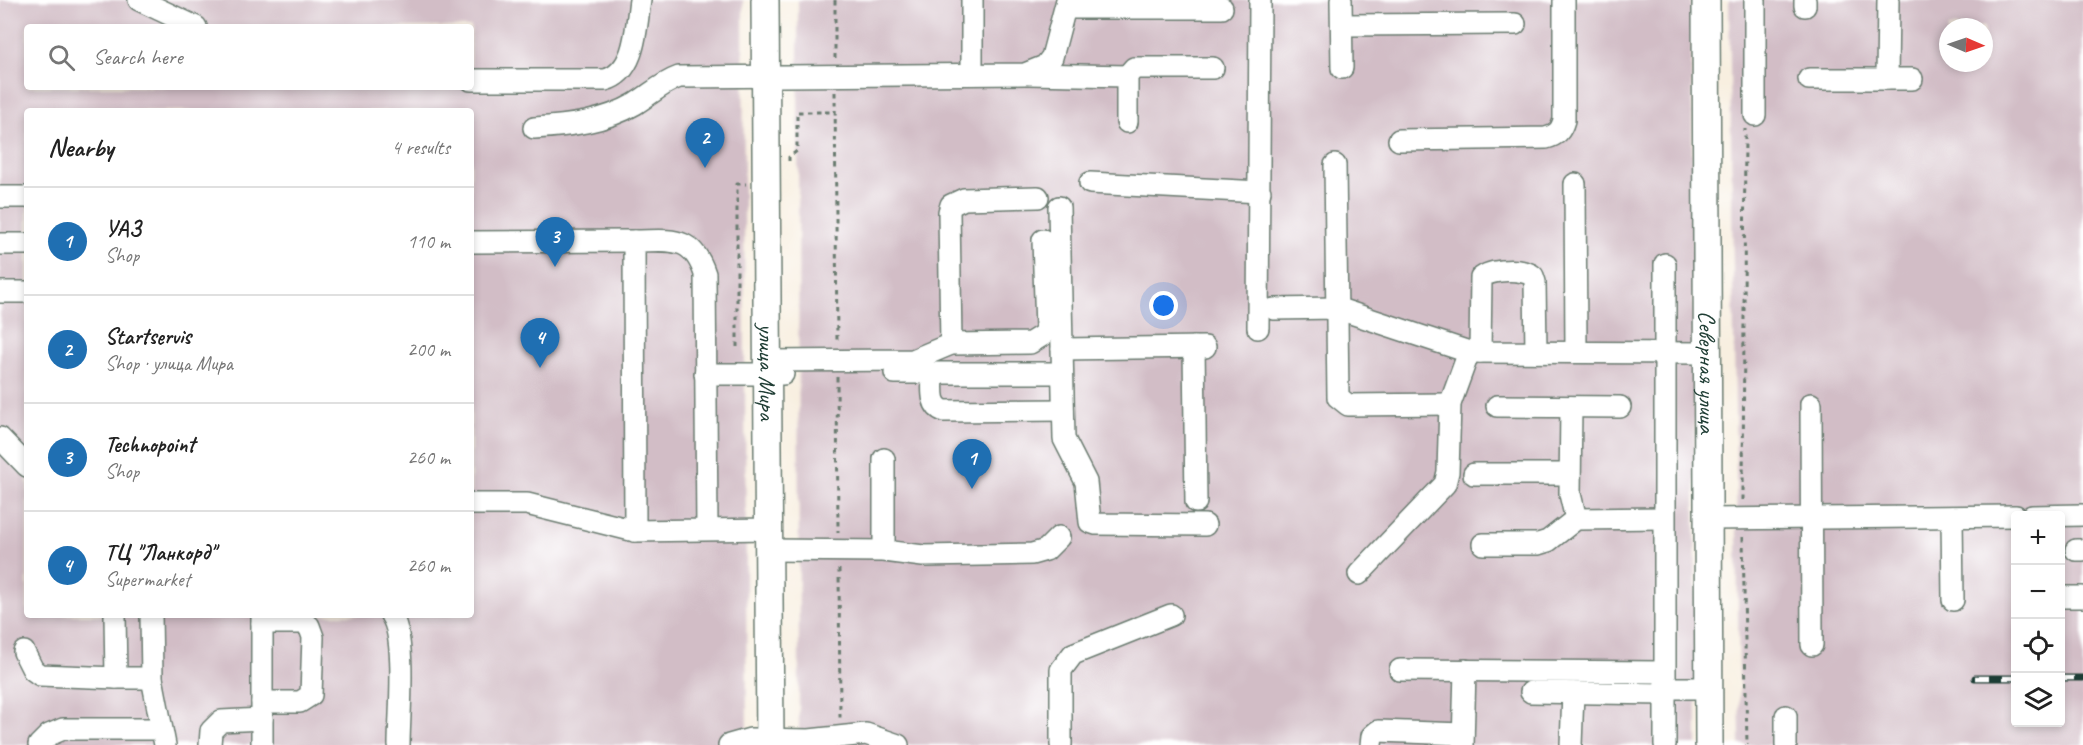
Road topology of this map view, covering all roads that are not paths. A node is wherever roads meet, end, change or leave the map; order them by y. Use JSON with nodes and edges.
{"nodes":[{"id":1,"x":139,"y":0,"type":"edge"},
{"id":2,"x":640,"y":0,"type":"edge"},
{"id":3,"x":765,"y":0,"type":"edge"},
{"id":4,"x":972,"y":0,"type":"edge"},
{"id":5,"x":1260,"y":0,"type":"edge"},
{"id":6,"x":1341,"y":0,"type":"edge"},
{"id":7,"x":1564,"y":0,"type":"edge"},
{"id":8,"x":1706,"y":0,"type":"edge"},
{"id":9,"x":1755,"y":0,"type":"edge"},
{"id":10,"x":1888,"y":0,"type":"edge"},
{"id":11,"x":1067,"y":4,"type":"edge"},
{"id":12,"x":1098,"y":4,"type":"edge"},
{"id":13,"x":1132,"y":4,"type":"edge"},
{"id":14,"x":1222,"y":8,"type":"dead end"},
{"id":15,"x":190,"y":24,"type":"edge"},
{"id":16,"x":1515,"y":24,"type":"dead end"},
{"id":17,"x":1341,"y":25,"type":"junction"},
{"id":18,"x":1213,"y":68,"type":"dead end"},
{"id":19,"x":1342,"y":68,"type":"dead end"},
{"id":20,"x":972,"y":74,"type":"junction"},
{"id":21,"x":1025,"y":74,"type":"junction"},
{"id":22,"x":766,"y":75,"type":"junction"},
{"id":23,"x":1127,"y":76,"type":"junction"},
{"id":24,"x":1809,"y":79,"type":"dead end"},
{"id":25,"x":1887,"y":79,"type":"junction"},
{"id":26,"x":1912,"y":79,"type":"dead end"},
{"id":27,"x":474,"y":80,"type":"edge"},
{"id":28,"x":1127,"y":122,"type":"dead end"},
{"id":29,"x":1750,"y":122,"type":"road end"},
{"id":30,"x":534,"y":128,"type":"dead end"},
{"id":31,"x":1399,"y":141,"type":"dead end"},
{"id":32,"x":1335,"y":165,"type":"dead end"},
{"id":33,"x":1090,"y":183,"type":"dead end"},
{"id":34,"x":1575,"y":184,"type":"dead end"},
{"id":35,"x":1260,"y":192,"type":"junction"},
{"id":36,"x":0,"y":197,"type":"edge"},
{"id":37,"x":24,"y":197,"type":"edge"},
{"id":38,"x":1038,"y":197,"type":"dead end"},
{"id":39,"x":1059,"y":207,"type":"dead end"},
{"id":40,"x":1043,"y":240,"type":"dead end"},
{"id":41,"x":634,"y":241,"type":"junction"},
{"id":42,"x":474,"y":242,"type":"edge"},
{"id":43,"x":0,"y":244,"type":"edge"},
{"id":44,"x":24,"y":244,"type":"edge"},
{"id":45,"x":1665,"y":264,"type":"dead end"},
{"id":46,"x":0,"y":292,"type":"edge"},
{"id":47,"x":24,"y":292,"type":"edge"},
{"id":48,"x":1336,"y":308,"type":"junction"},
{"id":49,"x":1274,"y":309,"type":"dead end"},
{"id":50,"x":1258,"y":328,"type":"dead end"},
{"id":51,"x":951,"y":344,"type":"junction"},
{"id":52,"x":1062,"y":349,"type":"junction"},
{"id":53,"x":1474,"y":352,"type":"junction"},
{"id":54,"x":1536,"y":352,"type":"junction"},
{"id":55,"x":1576,"y":352,"type":"junction"},
{"id":56,"x":1664,"y":353,"type":"junction"},
{"id":57,"x":1708,"y":353,"type":"junction"},
{"id":58,"x":767,"y":368,"type":"junction"},
{"id":59,"x":933,"y":373,"type":"junction"},
{"id":60,"x":1062,"y":373,"type":"junction"},
{"id":61,"x":705,"y":374,"type":"junction"},
{"id":62,"x":1450,"y":404,"type":"junction"},
{"id":63,"x":1811,"y":404,"type":"dead end"},
{"id":64,"x":1497,"y":406,"type":"dead end"},
{"id":65,"x":1571,"y":407,"type":"junction"},
{"id":66,"x":1620,"y":407,"type":"dead end"},
{"id":67,"x":1063,"y":410,"type":"junction"},
{"id":68,"x":0,"y":438,"type":"edge"},
{"id":69,"x":884,"y":459,"type":"dead end"},
{"id":70,"x":24,"y":462,"type":"edge"},
{"id":71,"x":1474,"y":474,"type":"dead end"},
{"id":72,"x":1569,"y":474,"type":"junction"},
{"id":73,"x":1196,"y":502,"type":"dead end"},
{"id":74,"x":474,"y":504,"type":"edge"},
{"id":75,"x":2065,"y":515,"type":"edge"},
{"id":76,"x":2083,"y":515,"type":"edge"},
{"id":77,"x":2011,"y":516,"type":"edge"},
{"id":78,"x":1952,"y":517,"type":"junction"},
{"id":79,"x":1663,"y":518,"type":"junction"},
{"id":80,"x":1811,"y":518,"type":"junction"},
{"id":81,"x":1576,"y":519,"type":"junction"},
{"id":82,"x":1708,"y":519,"type":"junction"},
{"id":83,"x":1205,"y":525,"type":"dead end"},
{"id":84,"x":706,"y":530,"type":"junction"},
{"id":85,"x":635,"y":531,"type":"junction"},
{"id":86,"x":1059,"y":537,"type":"dead end"},
{"id":87,"x":769,"y":539,"type":"junction"},
{"id":88,"x":1483,"y":544,"type":"dead end"},
{"id":89,"x":884,"y":550,"type":"junction"},
{"id":90,"x":1359,"y":574,"type":"dead end"},
{"id":91,"x":2065,"y":597,"type":"edge"},
{"id":92,"x":2083,"y":597,"type":"edge"},
{"id":93,"x":1953,"y":600,"type":"dead end"},
{"id":94,"x":1171,"y":615,"type":"dead end"},
{"id":95,"x":116,"y":618,"type":"edge"},
{"id":96,"x":152,"y":618,"type":"edge"},
{"id":97,"x":393,"y":618,"type":"edge"},
{"id":98,"x":262,"y":619,"type":"edge"},
{"id":99,"x":1812,"y":645,"type":"dead end"},
{"id":100,"x":24,"y":652,"type":"dead end"},
{"id":101,"x":1400,"y":670,"type":"dead end"},
{"id":102,"x":1465,"y":670,"type":"junction"},
{"id":103,"x":116,"y":678,"type":"junction"},
{"id":104,"x":152,"y":678,"type":"junction"},
{"id":105,"x":1664,"y":685,"type":"junction"},
{"id":106,"x":1708,"y":688,"type":"junction"},
{"id":107,"x":1531,"y":692,"type":"dead end"},
{"id":108,"x":1573,"y":693,"type":"junction"},
{"id":109,"x":262,"y":711,"type":"junction"},
{"id":110,"x":1786,"y":716,"type":"dead end"},
{"id":111,"x":134,"y":737,"type":"edge"},
{"id":112,"x":163,"y":737,"type":"edge"},
{"id":113,"x":1463,"y":739,"type":"edge"},
{"id":114,"x":770,"y":742,"type":"edge"},
{"id":115,"x":39,"y":745,"type":"edge"},
{"id":116,"x":210,"y":745,"type":"edge"},
{"id":117,"x":262,"y":745,"type":"edge"},
{"id":118,"x":399,"y":745,"type":"edge"},
{"id":119,"x":729,"y":745,"type":"edge"},
{"id":120,"x":898,"y":745,"type":"edge"},
{"id":121,"x":1061,"y":745,"type":"edge"},
{"id":122,"x":1371,"y":745,"type":"edge"},
{"id":123,"x":1571,"y":745,"type":"edge"},
{"id":124,"x":1665,"y":745,"type":"edge"},
{"id":125,"x":1709,"y":745,"type":"edge"},
{"id":126,"x":1786,"y":745,"type":"edge"}],
"edges":[{"from":1,"to":15,"type":"lane"},
{"from":2,"to":27,"type":"lane"},
{"from":3,"to":22,"type":"main road","name":"улица Мира"},
{"from":4,"to":20,"type":"lane"},
{"from":5,"to":35,"type":"lane"},
{"from":6,"to":17,"type":"lane"},
{"from":7,"to":31,"type":"lane"},
{"from":8,"to":57,"type":"main road","name":"Северная улица"},
{"from":9,"to":29,"type":"lane"},
{"from":10,"to":25,"type":"lane"},
{"from":11,"to":12,"type":"lane"},
{"from":11,"to":21,"type":"lane"},
{"from":12,"to":13,"type":"lane"},
{"from":13,"to":14,"type":"lane"},
{"from":16,"to":17,"type":"lane"},
{"from":17,"to":19,"type":"lane"},
{"from":18,"to":23,"type":"lane"},
{"from":20,"to":21,"type":"lane"},
{"from":20,"to":22,"type":"lane"},
{"from":21,"to":23,"type":"lane"},
{"from":22,"to":30,"type":"lane"},
{"from":22,"to":58,"type":"main road","name":"улица Мира"},
{"from":23,"to":28,"type":"lane"},
{"from":24,"to":25,"type":"lane"},
{"from":25,"to":26,"type":"lane"},
{"from":32,"to":48,"type":"lane"},
{"from":33,"to":35,"type":"lane"},
{"from":34,"to":55,"type":"lane"},
{"from":35,"to":50,"type":"lane"},
{"from":36,"to":37,"type":"lane"},
{"from":38,"to":51,"type":"lane"},
{"from":39,"to":52,"type":"lane"},
{"from":40,"to":51,"type":"lane"},
{"from":41,"to":42,"type":"lane"},
{"from":41,"to":61,"type":"lane"},
{"from":41,"to":85,"type":"lane"},
{"from":43,"to":44,"type":"lane"},
{"from":45,"to":56,"type":"lane"},
{"from":46,"to":47,"type":"lane"},
{"from":48,"to":49,"type":"lane"},
{"from":48,"to":53,"type":"lane"},
{"from":48,"to":62,"type":"lane"},
{"from":51,"to":58,"type":"lane"},
{"from":52,"to":60,"type":"lane"},
{"from":52,"to":73,"type":"lane"},
{"from":53,"to":54,"type":"lane"},
{"from":53,"to":54,"type":"lane"},
{"from":53,"to":62,"type":"lane"},
{"from":54,"to":55,"type":"lane"},
{"from":55,"to":56,"type":"lane"},
{"from":56,"to":57,"type":"lane"},
{"from":56,"to":79,"type":"lane"},
{"from":57,"to":82,"type":"main road","name":"Северная улица"},
{"from":58,"to":59,"type":"lane"},
{"from":58,"to":61,"type":"lane"},
{"from":58,"to":87,"type":"main road","name":"улица Мира"},
{"from":59,"to":60,"type":"lane"},
{"from":59,"to":67,"type":"lane"},
{"from":60,"to":67,"type":"lane"},
{"from":61,"to":84,"type":"lane"},
{"from":62,"to":90,"type":"lane"},
{"from":63,"to":80,"type":"lane"},
{"from":64,"to":65,"type":"lane"},
{"from":65,"to":66,"type":"lane"},
{"from":65,"to":72,"type":"lane"},
{"from":67,"to":83,"type":"lane"},
{"from":68,"to":70,"type":"lane"},
{"from":69,"to":89,"type":"lane"},
{"from":71,"to":72,"type":"lane"},
{"from":72,"to":81,"type":"lane"},
{"from":74,"to":85,"type":"lane"},
{"from":75,"to":76,"type":"lane"},
{"from":77,"to":78,"type":"lane"},
{"from":78,"to":80,"type":"lane"},
{"from":78,"to":93,"type":"lane"},
{"from":79,"to":81,"type":"lane"},
{"from":79,"to":105,"type":"lane"},
{"from":80,"to":82,"type":"lane"},
{"from":80,"to":99,"type":"lane"},
{"from":81,"to":88,"type":"lane"},
{"from":82,"to":106,"type":"main road","name":"Северная улица"},
{"from":84,"to":85,"type":"lane"},
{"from":84,"to":87,"type":"lane"},
{"from":86,"to":89,"type":"lane"},
{"from":87,"to":89,"type":"lane"},
{"from":87,"to":114,"type":"main road","name":"улица Мира"},
{"from":91,"to":92,"type":"lane"},
{"from":94,"to":121,"type":"lane"},
{"from":95,"to":103,"type":"lane"},
{"from":96,"to":104,"type":"lane"},
{"from":97,"to":118,"type":"lane"},
{"from":98,"to":109,"type":"lane"},
{"from":98,"to":109,"type":"lane"},
{"from":100,"to":103,"type":"lane"},
{"from":101,"to":102,"type":"lane"},
{"from":102,"to":105,"type":"lane"},
{"from":102,"to":113,"type":"lane"},
{"from":103,"to":104,"type":"lane"},
{"from":104,"to":112,"type":"lane"},
{"from":105,"to":106,"type":"lane"},
{"from":105,"to":108,"type":"lane"},
{"from":105,"to":124,"type":"lane"},
{"from":106,"to":125,"type":"main road","name":"Северная улица"},
{"from":107,"to":108,"type":"lane"},
{"from":108,"to":123,"type":"lane"},
{"from":109,"to":116,"type":"lane"},
{"from":109,"to":117,"type":"lane"},
{"from":110,"to":126,"type":"lane"},
{"from":111,"to":112,"type":"lane"},
{"from":111,"to":115,"type":"lane"},
{"from":113,"to":122,"type":"lane"},
{"from":114,"to":119,"type":"lane"},
{"from":114,"to":120,"type":"lane"}]}
